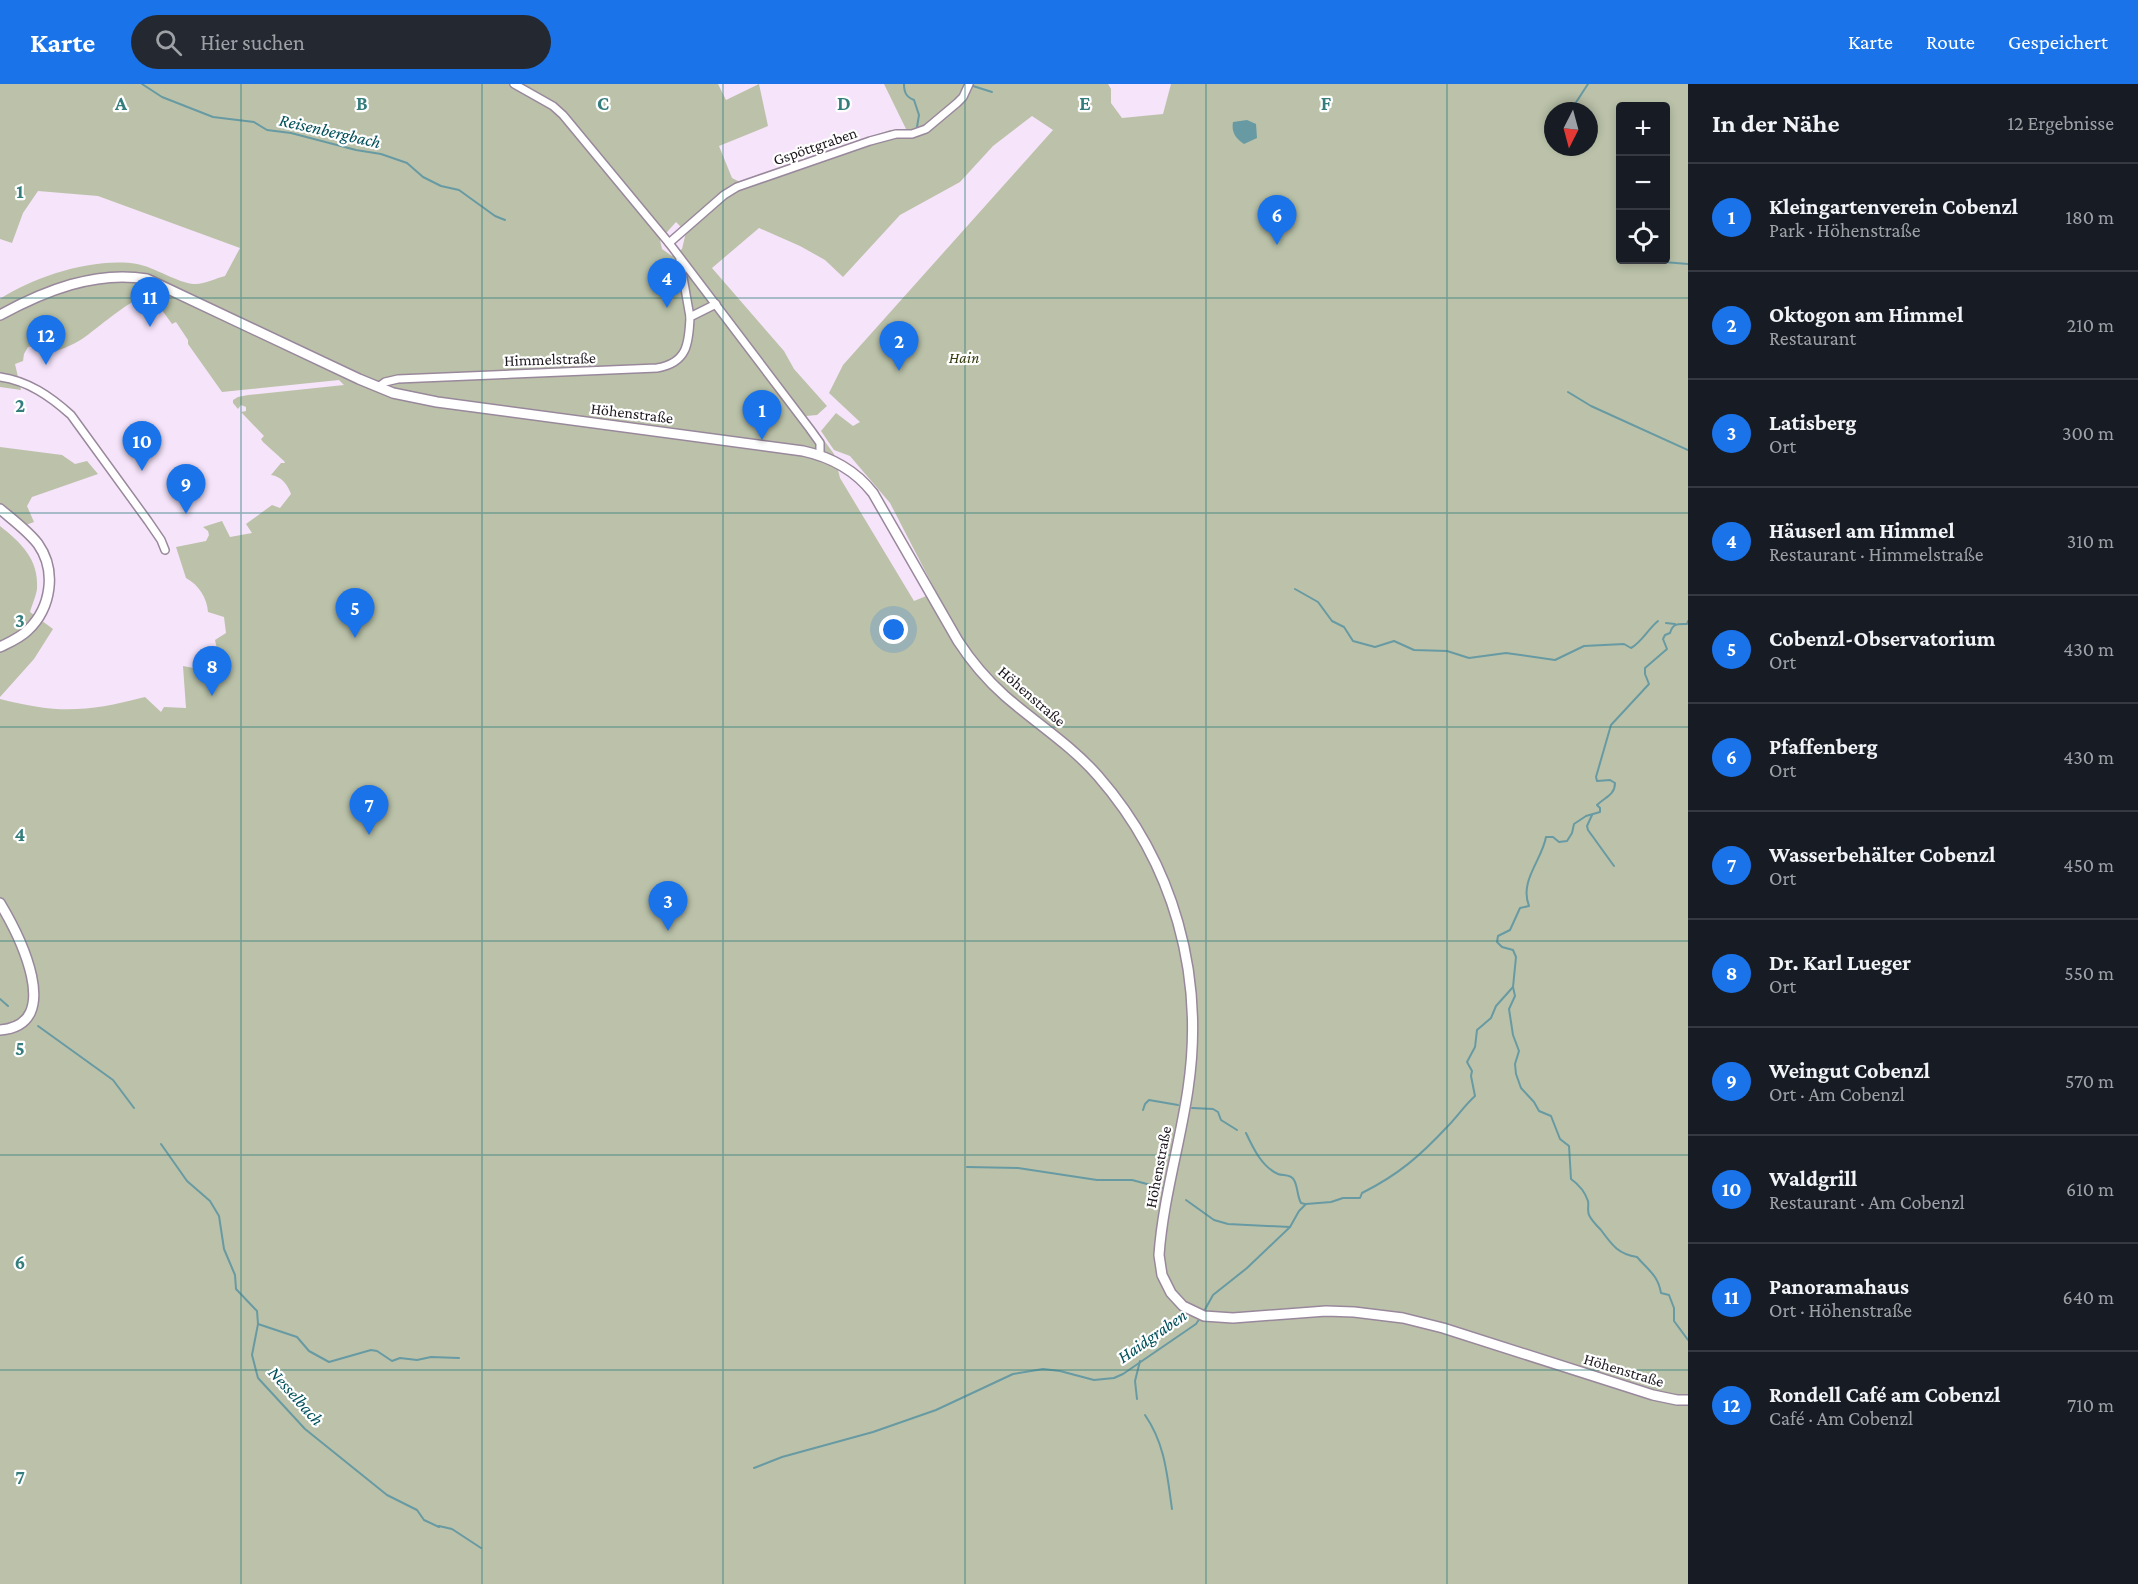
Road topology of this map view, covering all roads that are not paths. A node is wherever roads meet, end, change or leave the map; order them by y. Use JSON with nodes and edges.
{"nodes":[{"id":1,"x":514,"y":84,"type":"edge"},
{"id":2,"x":969,"y":84,"type":"edge"},
{"id":3,"x":669,"y":243,"type":"junction"},
{"id":4,"x":679,"y":257,"type":"junction"},
{"id":5,"x":716,"y":304,"type":"junction"},
{"id":6,"x":0,"y":315,"type":"edge"},
{"id":7,"x":690,"y":317,"type":"junction"},
{"id":8,"x":0,"y":376,"type":"edge"},
{"id":9,"x":378,"y":387,"type":"junction"},
{"id":10,"x":820,"y":455,"type":"junction"},
{"id":11,"x":0,"y":509,"type":"edge"},
{"id":12,"x":165,"y":550,"type":"dead end"},
{"id":13,"x":0,"y":647,"type":"edge"},
{"id":14,"x":0,"y":903,"type":"edge"},
{"id":15,"x":0,"y":1030,"type":"edge"},
{"id":16,"x":1688,"y":1400,"type":"edge"}],
"edges":[{"from":1,"to":3,"type":"street","name":"Himmelstraße"},
{"from":2,"to":3,"type":"street","name":"Gspöttgraben"},
{"from":3,"to":4,"type":"street","name":"Himmelstraße"},
{"from":4,"to":5,"type":"street","name":"Himmelstraße"},
{"from":4,"to":7,"type":"street","name":"Himmelstraße"},
{"from":5,"to":7,"type":"street"},
{"from":5,"to":10,"type":"street","name":"Himmelstraße"},
{"from":6,"to":9,"type":"street","name":"Höhenstraße"},
{"from":7,"to":9,"type":"street","name":"Himmelstraße"},
{"from":8,"to":12,"type":"street"},
{"from":9,"to":10,"type":"street","name":"Höhenstraße"},
{"from":10,"to":16,"type":"street","name":"Höhenstraße"},
{"from":11,"to":13,"type":"street"},
{"from":14,"to":15,"type":"street"}]}
